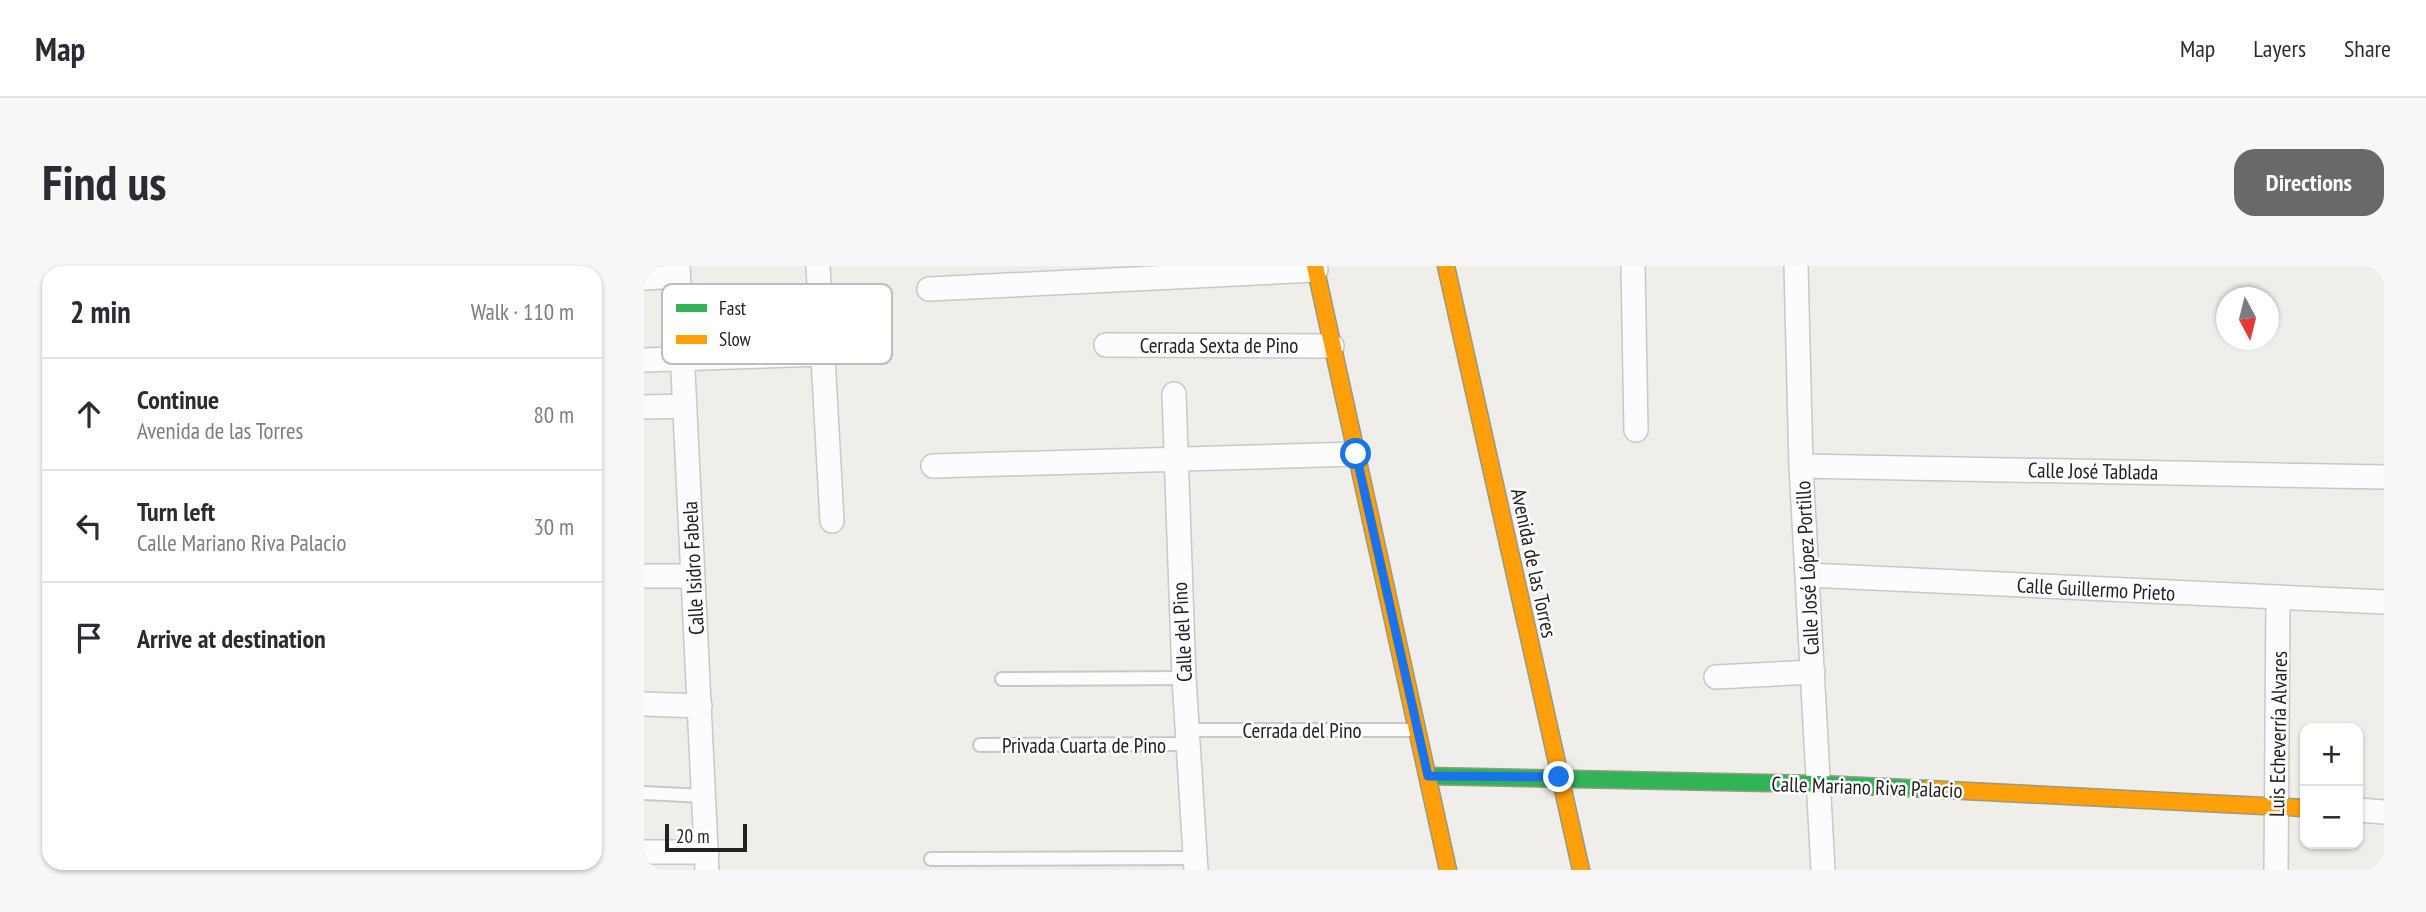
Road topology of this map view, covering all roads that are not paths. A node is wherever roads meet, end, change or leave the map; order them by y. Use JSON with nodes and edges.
{"nodes":[{"id":1,"x":818,"y":266,"type":"edge"},
{"id":2,"x":1446,"y":266,"type":"edge"},
{"id":3,"x":1633,"y":266,"type":"edge"},
{"id":4,"x":1796,"y":266,"type":"edge"},
{"id":5,"x":1315,"y":268,"type":"edge"},
{"id":6,"x":678,"y":271,"type":"edge"},
{"id":7,"x":644,"y":278,"type":"edge"},
{"id":8,"x":819,"y":284,"type":"edge"},
{"id":9,"x":929,"y":289,"type":"dead end"},
{"id":10,"x":1106,"y":345,"type":"dead end"},
{"id":11,"x":1332,"y":346,"type":"junction"},
{"id":12,"x":644,"y":360,"type":"edge"},
{"id":13,"x":662,"y":360,"type":"edge"},
{"id":14,"x":683,"y":364,"type":"edge"},
{"id":15,"x":824,"y":364,"type":"edge"},
{"id":16,"x":1174,"y":394,"type":"dead end"},
{"id":17,"x":685,"y":406,"type":"junction"},
{"id":18,"x":644,"y":407,"type":"edge"},
{"id":19,"x":1636,"y":430,"type":"dead end"},
{"id":20,"x":1356,"y":454,"type":"junction"},
{"id":21,"x":1175,"y":460,"type":"junction"},
{"id":22,"x":933,"y":466,"type":"dead end"},
{"id":23,"x":1801,"y":466,"type":"junction"},
{"id":24,"x":2384,"y":477,"type":"edge"},
{"id":25,"x":832,"y":522,"type":"dead end"},
{"id":26,"x":1808,"y":575,"type":"junction"},
{"id":27,"x":644,"y":576,"type":"edge"},
{"id":28,"x":693,"y":576,"type":"junction"},
{"id":29,"x":2278,"y":598,"type":"junction"},
{"id":30,"x":2384,"y":602,"type":"edge"},
{"id":31,"x":1813,"y":672,"type":"junction"},
{"id":32,"x":1716,"y":677,"type":"dead end"},
{"id":33,"x":1184,"y":678,"type":"junction"},
{"id":34,"x":1002,"y":679,"type":"dead end"},
{"id":35,"x":644,"y":704,"type":"edge"},
{"id":36,"x":699,"y":706,"type":"junction"},
{"id":37,"x":1417,"y":730,"type":"junction"},
{"id":38,"x":1187,"y":737,"type":"junction"},
{"id":39,"x":980,"y":745,"type":"dead end"},
{"id":40,"x":1428,"y":776,"type":"junction"},
{"id":41,"x":1559,"y":777,"type":"junction"},
{"id":42,"x":1820,"y":784,"type":"junction"},
{"id":43,"x":644,"y":793,"type":"edge"},
{"id":44,"x":704,"y":796,"type":"junction"},
{"id":45,"x":2277,"y":806,"type":"junction"},
{"id":46,"x":2300,"y":808,"type":"edge"},
{"id":47,"x":2363,"y":810,"type":"edge"},
{"id":48,"x":2384,"y":812,"type":"edge"},
{"id":49,"x":644,"y":852,"type":"edge"},
{"id":50,"x":931,"y":859,"type":"dead end"},
{"id":51,"x":707,"y":861,"type":"edge"},
{"id":52,"x":1196,"y":864,"type":"edge"},
{"id":53,"x":1448,"y":870,"type":"edge"},
{"id":54,"x":1581,"y":870,"type":"edge"},
{"id":55,"x":1823,"y":870,"type":"edge"},
{"id":56,"x":2276,"y":870,"type":"edge"}],
"edges":[{"from":1,"to":8,"type":"street"},
{"from":2,"to":41,"type":"main road","name":"Avenida de las Torres"},
{"from":3,"to":19,"type":"street"},
{"from":4,"to":23,"type":"street","name":"Calle José López Portillo"},
{"from":5,"to":9,"type":"street"},
{"from":5,"to":11,"type":"main road"},
{"from":6,"to":7,"type":"street"},
{"from":10,"to":11,"type":"street","name":"Cerrada Sexta de Pino"},
{"from":11,"to":20,"type":"main road"},
{"from":12,"to":13,"type":"street"},
{"from":14,"to":17,"type":"street","name":"Calle Isidro Fabela"},
{"from":15,"to":25,"type":"street"},
{"from":16,"to":21,"type":"street","name":"Calle del Pino"},
{"from":17,"to":18,"type":"street"},
{"from":17,"to":28,"type":"street","name":"Calle Isidro Fabela"},
{"from":20,"to":21,"type":"street"},
{"from":20,"to":37,"type":"main road"},
{"from":21,"to":22,"type":"street"},
{"from":21,"to":33,"type":"street","name":"Calle del Pino"},
{"from":23,"to":24,"type":"street","name":"Calle José Tablada"},
{"from":23,"to":26,"type":"street","name":"Calle José López Portillo"},
{"from":26,"to":29,"type":"street","name":"Calle Guillermo Prieto"},
{"from":26,"to":31,"type":"street","name":"Calle José López Portillo"},
{"from":27,"to":28,"type":"street"},
{"from":28,"to":36,"type":"street","name":"Calle Isidro Fabela"},
{"from":29,"to":30,"type":"street","name":"Calle Guillermo Prieto"},
{"from":29,"to":45,"type":"street","name":"Luis Echeverría Alvares"},
{"from":31,"to":32,"type":"street"},
{"from":31,"to":42,"type":"street","name":"Calle José López Portillo"},
{"from":33,"to":34,"type":"lane"},
{"from":33,"to":38,"type":"street","name":"Calle del Pino"},
{"from":35,"to":36,"type":"street"},
{"from":36,"to":44,"type":"street","name":"Calle Isidro Fabela"},
{"from":37,"to":38,"type":"lane","name":"Cerrada del Pino"},
{"from":37,"to":40,"type":"main road"},
{"from":38,"to":39,"type":"lane","name":"Privada Cuarta de Pino"},
{"from":38,"to":52,"type":"street","name":"Calle del Pino"},
{"from":40,"to":41,"type":"main road","name":"Calle Mariano Riva Palacio"},
{"from":40,"to":53,"type":"main road"},
{"from":41,"to":42,"type":"main road","name":"Calle Mariano Riva Palacio"},
{"from":41,"to":54,"type":"main road","name":"Avenida de las Torres"},
{"from":42,"to":45,"type":"main road","name":"Calle Mariano Riva Palacio"},
{"from":42,"to":55,"type":"street","name":"Calle José López Portillo"},
{"from":43,"to":44,"type":"lane"},
{"from":44,"to":51,"type":"street","name":"Calle Isidro Fabela"},
{"from":45,"to":46,"type":"main road","name":"Calle Mariano Riva Palacio"},
{"from":45,"to":56,"type":"street","name":"Luis Echeverría Alvares"},
{"from":47,"to":48,"type":"street"},
{"from":49,"to":51,"type":"street"},
{"from":50,"to":52,"type":"lane"}]}
